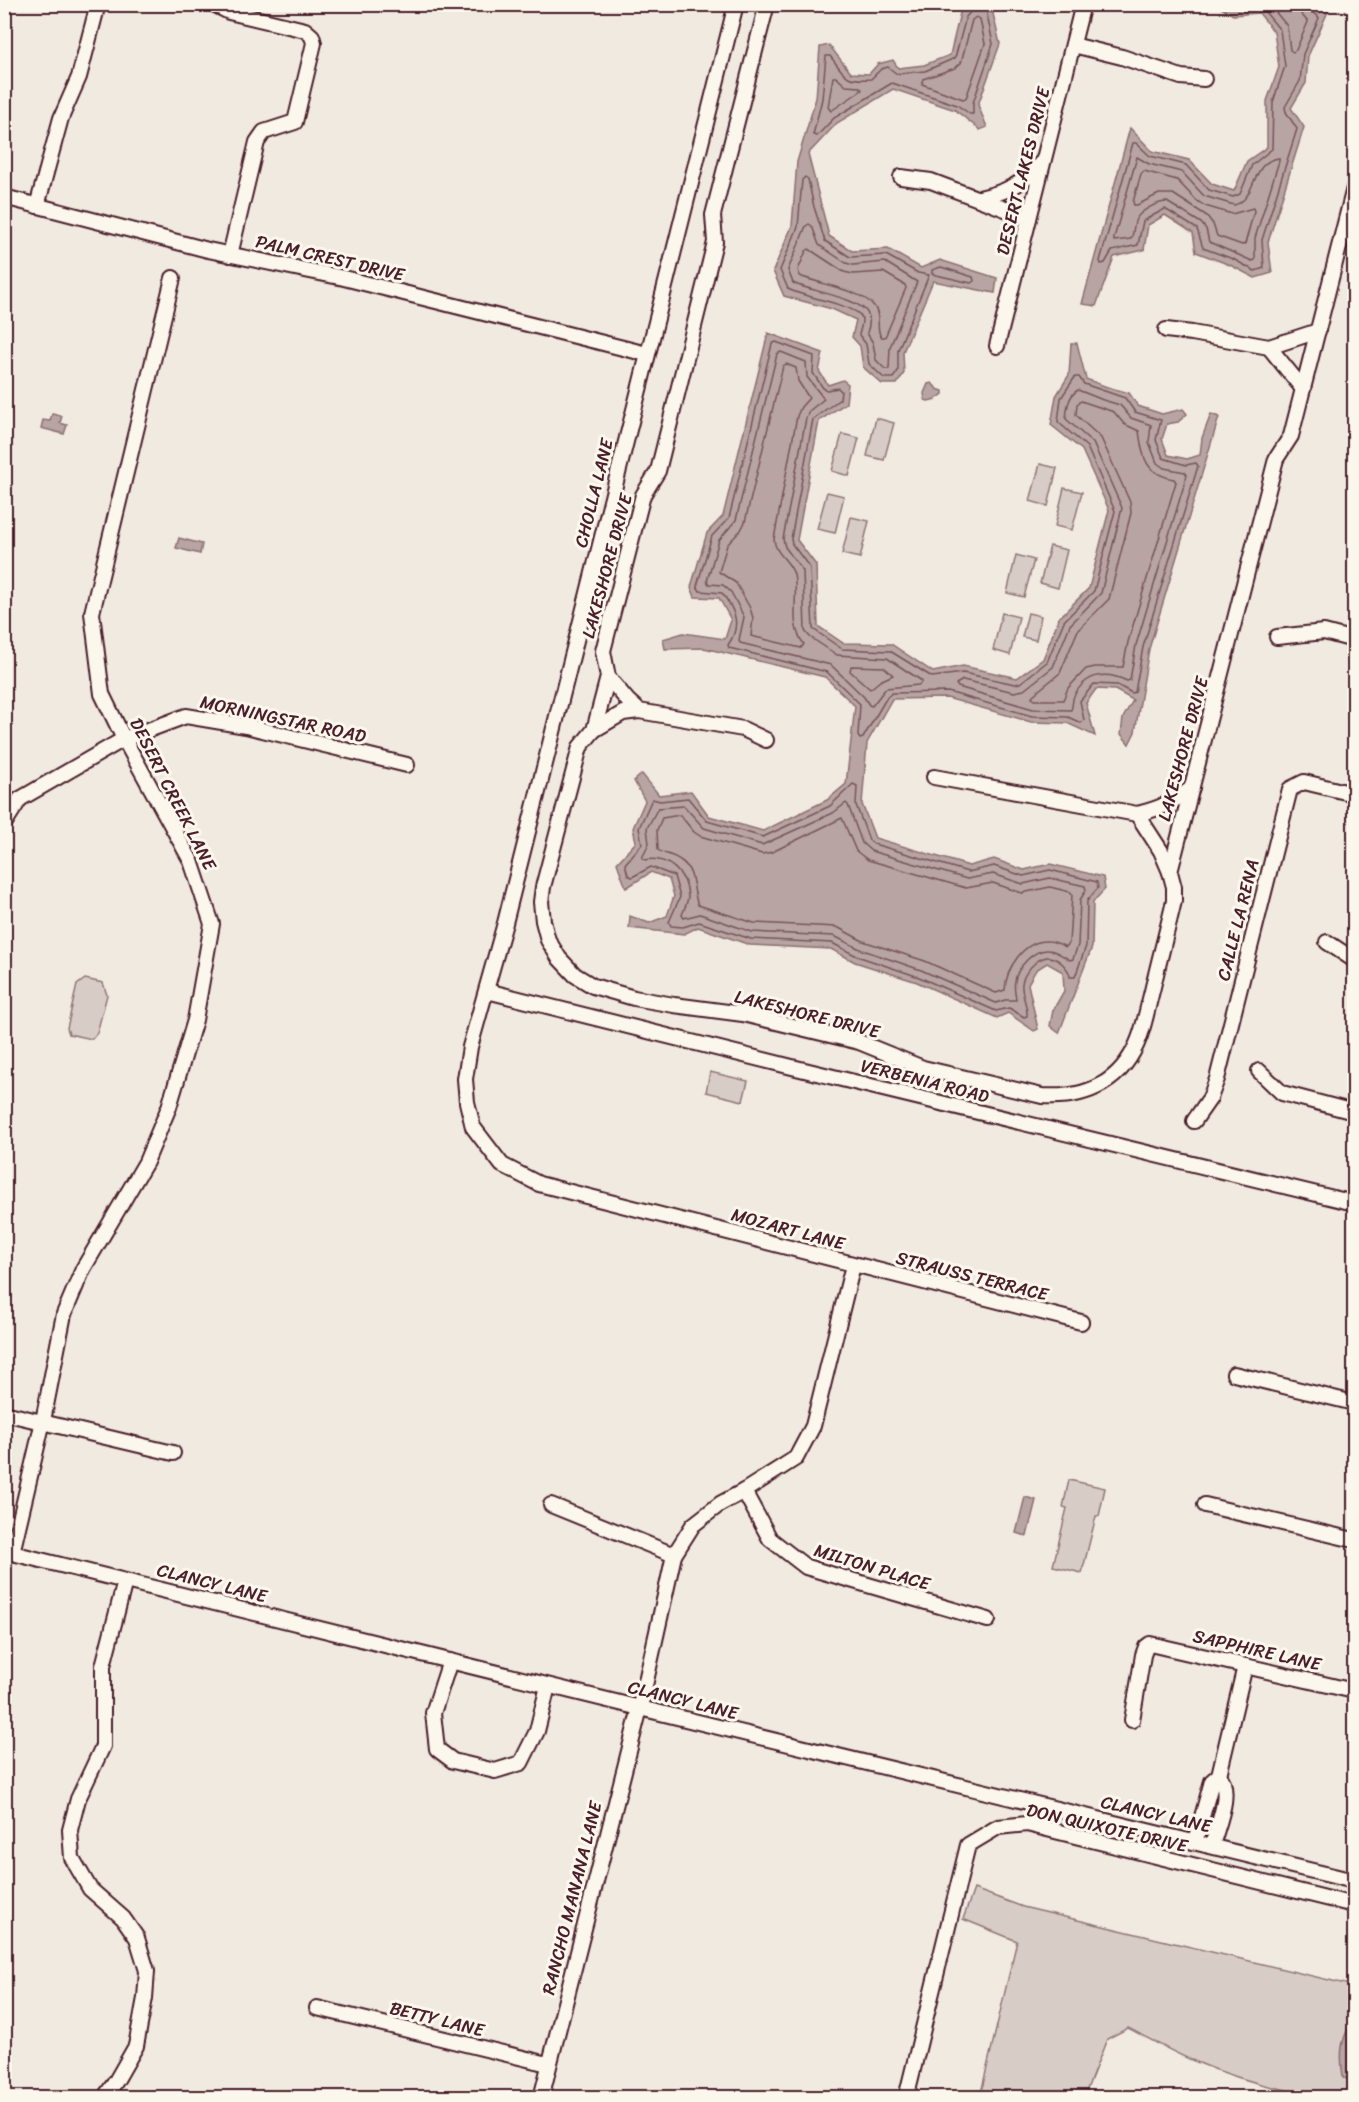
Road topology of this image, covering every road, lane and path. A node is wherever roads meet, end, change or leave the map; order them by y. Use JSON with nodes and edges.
{"nodes":[{"id":1,"x":98,"y":4,"type":"edge"},
{"id":2,"x":213,"y":4,"type":"edge"},
{"id":3,"x":735,"y":4,"type":"edge"},
{"id":4,"x":767,"y":4,"type":"edge"},
{"id":5,"x":1083,"y":4,"type":"edge"},
{"id":6,"x":1073,"y":45,"type":"junction"},
{"id":7,"x":1204,"y":80,"type":"dead end"},
{"id":8,"x":1044,"y":159,"type":"junction"},
{"id":9,"x":901,"y":177,"type":"dead end"},
{"id":10,"x":1354,"y":188,"type":"edge"},
{"id":11,"x":4,"y":196,"type":"edge"},
{"id":12,"x":978,"y":198,"type":"junction"},
{"id":13,"x":37,"y":206,"type":"junction"},
{"id":14,"x":1029,"y":218,"type":"junction"},
{"id":15,"x":230,"y":255,"type":"junction"},
{"id":16,"x":173,"y":278,"type":"dead end"},
{"id":17,"x":1166,"y":330,"type":"dead end"},
{"id":18,"x":1318,"y":331,"type":"junction"},
{"id":19,"x":997,"y":346,"type":"dead end"},
{"id":20,"x":1269,"y":347,"type":"junction"},
{"id":21,"x":647,"y":354,"type":"junction"},
{"id":22,"x":1303,"y":388,"type":"junction"},
{"id":23,"x":1277,"y":637,"type":"dead end"},
{"id":24,"x":1354,"y":640,"type":"edge"},
{"id":25,"x":608,"y":676,"type":"junction"},
{"id":26,"x":639,"y":711,"type":"junction"},
{"id":27,"x":594,"y":730,"type":"junction"},
{"id":28,"x":124,"y":739,"type":"junction"},
{"id":29,"x":766,"y":740,"type":"dead end"},
{"id":30,"x":407,"y":765,"type":"dead end"},
{"id":31,"x":934,"y":777,"type":"dead end"},
{"id":32,"x":1192,"y":788,"type":"junction"},
{"id":33,"x":1354,"y":794,"type":"edge"},
{"id":34,"x":1137,"y":814,"type":"junction"},
{"id":35,"x":4,"y":824,"type":"edge"},
{"id":36,"x":1170,"y":872,"type":"junction"},
{"id":37,"x":1328,"y":942,"type":"dead end"},
{"id":38,"x":1354,"y":960,"type":"edge"},
{"id":39,"x":487,"y":991,"type":"junction"},
{"id":40,"x":1259,"y":1071,"type":"dead end"},
{"id":41,"x":1354,"y":1112,"type":"edge"},
{"id":42,"x":1194,"y":1121,"type":"dead end"},
{"id":43,"x":1354,"y":1203,"type":"edge"},
{"id":44,"x":853,"y":1265,"type":"junction"},
{"id":45,"x":1081,"y":1322,"type":"dead end"},
{"id":46,"x":1234,"y":1374,"type":"dead end"},
{"id":47,"x":1354,"y":1403,"type":"edge"},
{"id":48,"x":4,"y":1413,"type":"edge"},
{"id":49,"x":43,"y":1421,"type":"junction"},
{"id":50,"x":173,"y":1453,"type":"dead end"},
{"id":51,"x":744,"y":1491,"type":"junction"},
{"id":52,"x":551,"y":1505,"type":"dead end"},
{"id":53,"x":1205,"y":1505,"type":"dead end"},
{"id":54,"x":1354,"y":1540,"type":"edge"},
{"id":55,"x":8,"y":1552,"type":"edge"},
{"id":56,"x":674,"y":1554,"type":"junction"},
{"id":57,"x":125,"y":1581,"type":"junction"},
{"id":58,"x":988,"y":1620,"type":"dead end"},
{"id":59,"x":450,"y":1661,"type":"junction"},
{"id":60,"x":1245,"y":1666,"type":"junction"},
{"id":61,"x":548,"y":1686,"type":"junction"},
{"id":62,"x":1354,"y":1691,"type":"edge"},
{"id":63,"x":640,"y":1708,"type":"junction"},
{"id":64,"x":1132,"y":1720,"type":"dead end"},
{"id":65,"x":1219,"y":1775,"type":"junction"},
{"id":66,"x":1195,"y":1842,"type":"junction"},
{"id":67,"x":1212,"y":1846,"type":"junction"},
{"id":68,"x":1354,"y":1881,"type":"edge"},
{"id":69,"x":1354,"y":1905,"type":"edge"},
{"id":70,"x":318,"y":2008,"type":"dead end"},
{"id":71,"x":548,"y":2064,"type":"junction"},
{"id":72,"x":104,"y":2097,"type":"edge"},
{"id":73,"x":541,"y":2097,"type":"edge"},
{"id":74,"x":906,"y":2097,"type":"edge"}],
"edges":[{"from":1,"to":13,"type":"street"},
{"from":2,"to":15,"type":"street"},
{"from":3,"to":21,"type":"street","name":"CHOLLA LANE"},
{"from":4,"to":25,"type":"street","name":"LAKESHORE DRIVE"},
{"from":5,"to":6,"type":"street","name":"DESERT LAKES DRIVE"},
{"from":6,"to":7,"type":"street"},
{"from":6,"to":8,"type":"street","name":"DESERT LAKES DRIVE"},
{"from":8,"to":12,"type":"street"},
{"from":8,"to":14,"type":"street","name":"DESERT LAKES DRIVE"},
{"from":9,"to":12,"type":"street"},
{"from":10,"to":18,"type":"street","name":"LAKESHORE DRIVE"},
{"from":11,"to":13,"type":"street","name":"PALM CREST DRIVE"},
{"from":12,"to":14,"type":"street"},
{"from":13,"to":15,"type":"street","name":"PALM CREST DRIVE"},
{"from":14,"to":19,"type":"street","name":"DESERT LAKES DRIVE"},
{"from":15,"to":21,"type":"street","name":"PALM CREST DRIVE"},
{"from":16,"to":28,"type":"street","name":"DESERT CREEK LANE"},
{"from":17,"to":20,"type":"street"},
{"from":18,"to":20,"type":"street"},
{"from":18,"to":22,"type":"street","name":"LAKESHORE DRIVE"},
{"from":20,"to":22,"type":"street"},
{"from":21,"to":39,"type":"street","name":"CHOLLA LANE"},
{"from":22,"to":32,"type":"street","name":"LAKESHORE DRIVE"},
{"from":23,"to":24,"type":"street"},
{"from":25,"to":26,"type":"street"},
{"from":25,"to":27,"type":"street","name":"LAKESHORE DRIVE"},
{"from":26,"to":27,"type":"street"},
{"from":26,"to":29,"type":"street"},
{"from":27,"to":36,"type":"street","name":"LAKESHORE DRIVE"},
{"from":28,"to":30,"type":"street","name":"MORNINGSTAR ROAD"},
{"from":28,"to":35,"type":"street","name":"MORNINGSTAR ROAD"},
{"from":28,"to":49,"type":"street","name":"DESERT CREEK LANE"},
{"from":31,"to":34,"type":"street"},
{"from":32,"to":34,"type":"street"},
{"from":32,"to":36,"type":"street","name":"LAKESHORE DRIVE"},
{"from":33,"to":42,"type":"street","name":"CALLE LA RENA"},
{"from":34,"to":36,"type":"street"},
{"from":37,"to":38,"type":"street"},
{"from":39,"to":43,"type":"street","name":"VERBENIA ROAD"},
{"from":39,"to":44,"type":"street","name":"MOZART LANE"},
{"from":40,"to":41,"type":"street"},
{"from":44,"to":45,"type":"street","name":"STRAUSS TERRACE"},
{"from":44,"to":51,"type":"street","name":"MOZART LANE"},
{"from":46,"to":47,"type":"street"},
{"from":48,"to":49,"type":"street"},
{"from":49,"to":50,"type":"street"},
{"from":49,"to":55,"type":"street","name":"DESERT CREEK LANE"},
{"from":51,"to":56,"type":"street","name":"MOZART LANE"},
{"from":51,"to":58,"type":"street","name":"MILTON PLACE"},
{"from":52,"to":56,"type":"street"},
{"from":53,"to":54,"type":"street"},
{"from":55,"to":57,"type":"street","name":"CLANCY LANE"},
{"from":56,"to":63,"type":"street","name":"MOZART LANE"},
{"from":57,"to":59,"type":"street","name":"CLANCY LANE"},
{"from":57,"to":72,"type":"street"},
{"from":59,"to":61,"type":"street","name":"CLANCY LANE"},
{"from":59,"to":61,"type":"street"},
{"from":60,"to":62,"type":"street","name":"SAPPHIRE LANE"},
{"from":60,"to":64,"type":"street","name":"SAPPHIRE LANE"},
{"from":60,"to":65,"type":"street"},
{"from":61,"to":63,"type":"street","name":"CLANCY LANE"},
{"from":63,"to":66,"type":"street","name":"CLANCY LANE"},
{"from":63,"to":71,"type":"street","name":"RANCHO MANANA LANE"},
{"from":65,"to":66,"type":"street"},
{"from":65,"to":67,"type":"street"},
{"from":66,"to":67,"type":"street","name":"CLANCY LANE"},
{"from":67,"to":68,"type":"street","name":"CLANCY LANE"},
{"from":69,"to":74,"type":"street","name":"DON QUIXOTE DRIVE"},
{"from":70,"to":71,"type":"street","name":"BETTY LANE"},
{"from":71,"to":73,"type":"street","name":"RANCHO MANANA LANE"}]}
